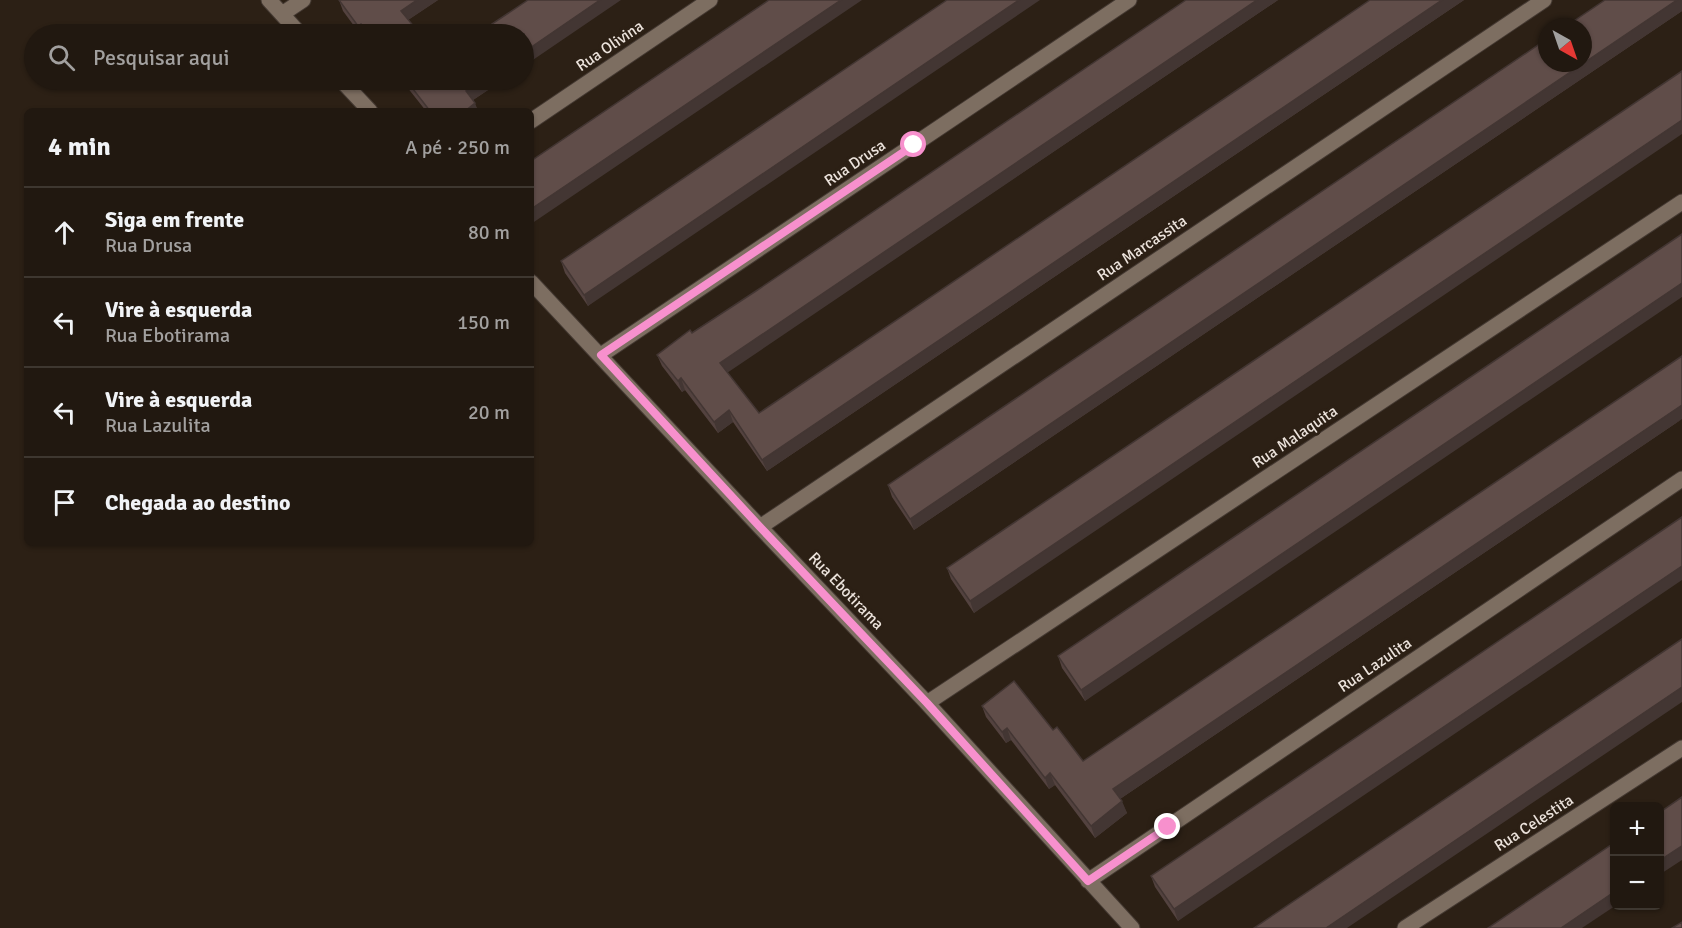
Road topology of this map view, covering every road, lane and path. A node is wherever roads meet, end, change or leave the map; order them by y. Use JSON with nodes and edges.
{"nodes":[{"id":1,"x":268,"y":0,"type":"edge"},
{"id":2,"x":303,"y":0,"type":"edge"},
{"id":3,"x":710,"y":0,"type":"edge"},
{"id":4,"x":1129,"y":0,"type":"edge"},
{"id":5,"x":1544,"y":0,"type":"edge"},
{"id":6,"x":282,"y":14,"type":"junction"},
{"id":7,"x":291,"y":24,"type":"edge"},
{"id":8,"x":350,"y":90,"type":"edge"},
{"id":9,"x":367,"y":108,"type":"edge"},
{"id":10,"x":534,"y":119,"type":"edge"},
{"id":11,"x":1682,"y":202,"type":"edge"},
{"id":12,"x":534,"y":285,"type":"edge"},
{"id":13,"x":601,"y":355,"type":"junction"},
{"id":14,"x":1682,"y":479,"type":"edge"},
{"id":15,"x":760,"y":527,"type":"junction"},
{"id":16,"x":927,"y":703,"type":"junction"},
{"id":17,"x":1682,"y":748,"type":"edge"},
{"id":18,"x":1088,"y":881,"type":"junction"},
{"id":19,"x":1132,"y":928,"type":"edge"},
{"id":20,"x":1405,"y":928,"type":"edge"}],
"edges":[{"from":1,"to":6,"type":"street"},
{"from":2,"to":6,"type":"street"},
{"from":3,"to":10,"type":"street","name":"Rua Olivina"},
{"from":4,"to":13,"type":"street","name":"Rua Drusa"},
{"from":5,"to":15,"type":"street","name":"Rua Marcassita"},
{"from":6,"to":7,"type":"street"},
{"from":8,"to":9,"type":"street"},
{"from":11,"to":16,"type":"street","name":"Rua Malaquita"},
{"from":12,"to":13,"type":"street","name":"Rua Ebotirama"},
{"from":13,"to":15,"type":"street","name":"Rua Ebotirama"},
{"from":14,"to":18,"type":"street","name":"Rua Lazulita"},
{"from":15,"to":16,"type":"street","name":"Rua Ebotirama"},
{"from":16,"to":18,"type":"street","name":"Rua Ebotirama"},
{"from":17,"to":20,"type":"street","name":"Rua Celestita"},
{"from":18,"to":19,"type":"street","name":"Rua Ebotirama"}]}
